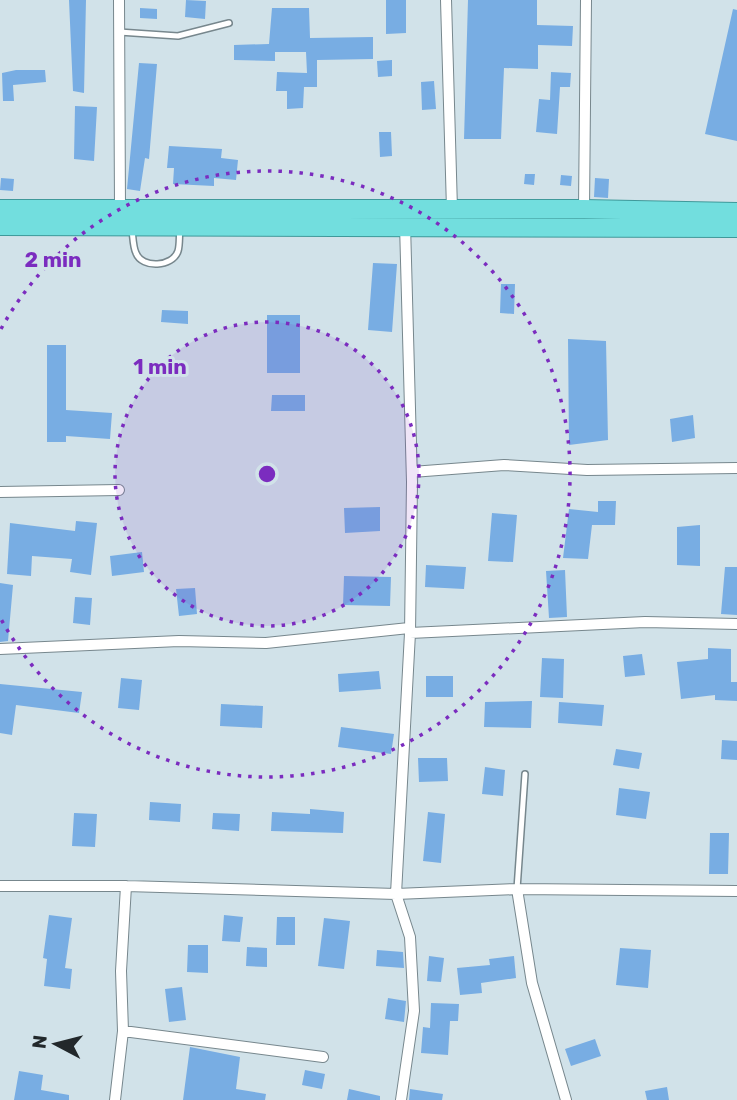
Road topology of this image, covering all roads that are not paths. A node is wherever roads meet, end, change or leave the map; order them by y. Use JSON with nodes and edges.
{"nodes":[{"id":1,"x":119,"y":0,"type":"edge"},
{"id":2,"x":446,"y":0,"type":"edge"},
{"id":3,"x":586,"y":0,"type":"edge"},
{"id":4,"x":229,"y":23,"type":"dead end"},
{"id":5,"x":120,"y":32,"type":"junction"},
{"id":6,"x":120,"y":208,"type":"junction"},
{"id":7,"x":0,"y":209,"type":"edge"},
{"id":8,"x":404,"y":209,"type":"junction"},
{"id":9,"x":452,"y":209,"type":"junction"},
{"id":10,"x":584,"y":209,"type":"junction"},
{"id":11,"x":737,"y":212,"type":"edge"},
{"id":12,"x":0,"y":226,"type":"edge"},
{"id":13,"x":132,"y":227,"type":"junction"},
{"id":14,"x":180,"y":228,"type":"junction"},
{"id":15,"x":737,"y":228,"type":"edge"},
{"id":16,"x":405,"y":229,"type":"junction"},
{"id":17,"x":737,"y":468,"type":"edge"},
{"id":18,"x":412,"y":472,"type":"junction"},
{"id":19,"x":118,"y":489,"type":"dead end"},
{"id":20,"x":0,"y":492,"type":"edge"},
{"id":21,"x":737,"y":624,"type":"edge"},
{"id":22,"x":409,"y":631,"type":"junction"},
{"id":23,"x":0,"y":649,"type":"edge"},
{"id":24,"x":525,"y":774,"type":"dead end"},
{"id":25,"x":0,"y":886,"type":"edge"},
{"id":26,"x":126,"y":886,"type":"junction"},
{"id":27,"x":517,"y":889,"type":"junction"},
{"id":28,"x":737,"y":891,"type":"edge"},
{"id":29,"x":396,"y":894,"type":"junction"},
{"id":30,"x":123,"y":1031,"type":"junction"},
{"id":31,"x":323,"y":1057,"type":"dead end"},
{"id":32,"x":115,"y":1100,"type":"edge"},
{"id":33,"x":401,"y":1100,"type":"edge"},
{"id":34,"x":566,"y":1100,"type":"edge"}],
"edges":[{"from":1,"to":5,"type":"street"},
{"from":2,"to":9,"type":"street"},
{"from":3,"to":10,"type":"street"},
{"from":4,"to":5,"type":"lane"},
{"from":5,"to":6,"type":"street"},
{"from":6,"to":7,"type":"highway"},
{"from":6,"to":8,"type":"highway"},
{"from":8,"to":9,"type":"highway"},
{"from":8,"to":16,"type":"street"},
{"from":9,"to":10,"type":"highway"},
{"from":10,"to":11,"type":"highway"},
{"from":12,"to":13,"type":"highway"},
{"from":13,"to":14,"type":"highway"},
{"from":13,"to":14,"type":"lane"},
{"from":14,"to":16,"type":"highway"},
{"from":15,"to":16,"type":"highway"},
{"from":16,"to":18,"type":"street"},
{"from":17,"to":18,"type":"street"},
{"from":18,"to":22,"type":"street"},
{"from":19,"to":20,"type":"street"},
{"from":21,"to":22,"type":"street"},
{"from":22,"to":23,"type":"street"},
{"from":22,"to":29,"type":"street"},
{"from":24,"to":27,"type":"lane"},
{"from":25,"to":26,"type":"street"},
{"from":26,"to":29,"type":"street"},
{"from":26,"to":30,"type":"street"},
{"from":27,"to":28,"type":"street"},
{"from":27,"to":29,"type":"street"},
{"from":27,"to":34,"type":"street"},
{"from":29,"to":33,"type":"street"},
{"from":30,"to":31,"type":"street"},
{"from":30,"to":32,"type":"street"}]}
